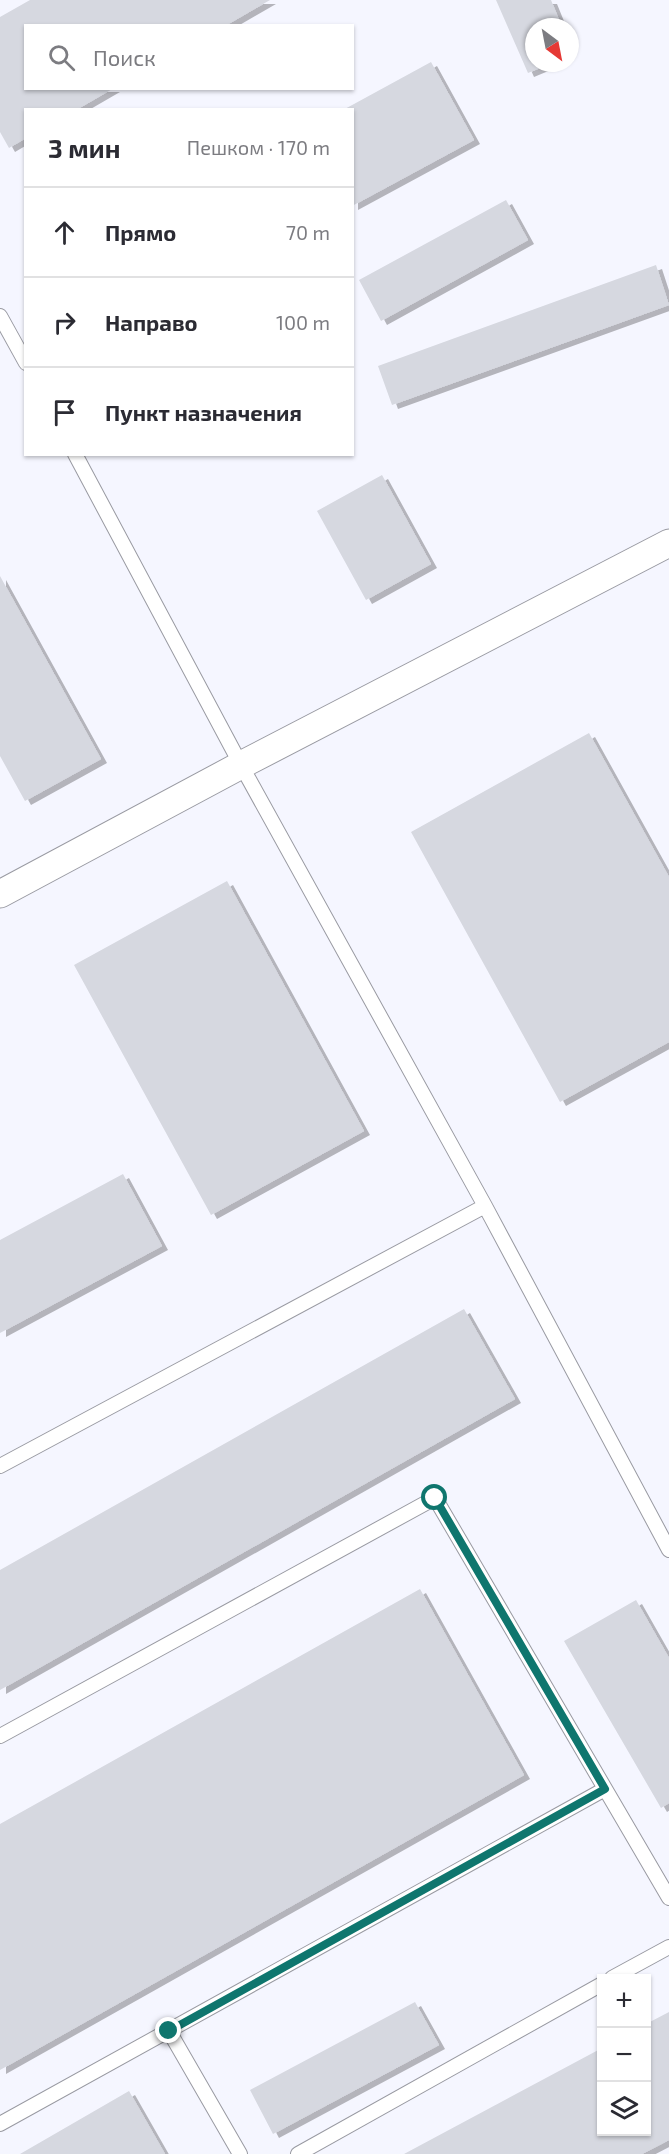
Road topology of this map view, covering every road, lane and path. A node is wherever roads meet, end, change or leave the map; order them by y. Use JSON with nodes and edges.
{"nodes":[{"id":1,"x":0,"y":316,"type":"edge"},
{"id":2,"x":24,"y":359,"type":"edge"},
{"id":3,"x":76,"y":456,"type":"edge"},
{"id":4,"x":669,"y":543,"type":"edge"},
{"id":5,"x":241,"y":765,"type":"junction"},
{"id":6,"x":0,"y":894,"type":"edge"},
{"id":7,"x":485,"y":1206,"type":"junction"},
{"id":8,"x":0,"y":1466,"type":"edge"},
{"id":9,"x":669,"y":1550,"type":"edge"},
{"id":10,"x":0,"y":1736,"type":"edge"},
{"id":11,"x":605,"y":1789,"type":"junction"},
{"id":12,"x":669,"y":1898,"type":"edge"},
{"id":13,"x":669,"y":1947,"type":"edge"},
{"id":14,"x":619,"y":1974,"type":"edge"},
{"id":15,"x":597,"y":1987,"type":"edge"},
{"id":16,"x":169,"y":2031,"type":"junction"},
{"id":17,"x":0,"y":2124,"type":"edge"},
{"id":18,"x":240,"y":2154,"type":"edge"},
{"id":19,"x":298,"y":2154,"type":"edge"}],
"edges":[{"from":1,"to":2,"type":"lane"},
{"from":3,"to":5,"type":"lane"},
{"from":4,"to":5,"type":"street"},
{"from":5,"to":6,"type":"street"},
{"from":5,"to":7,"type":"lane"},
{"from":7,"to":8,"type":"lane"},
{"from":7,"to":9,"type":"lane"},
{"from":10,"to":11,"type":"lane"},
{"from":11,"to":12,"type":"lane"},
{"from":11,"to":16,"type":"lane"},
{"from":13,"to":14,"type":"lane"},
{"from":15,"to":19,"type":"lane"},
{"from":16,"to":17,"type":"lane"},
{"from":16,"to":18,"type":"lane"}]}
